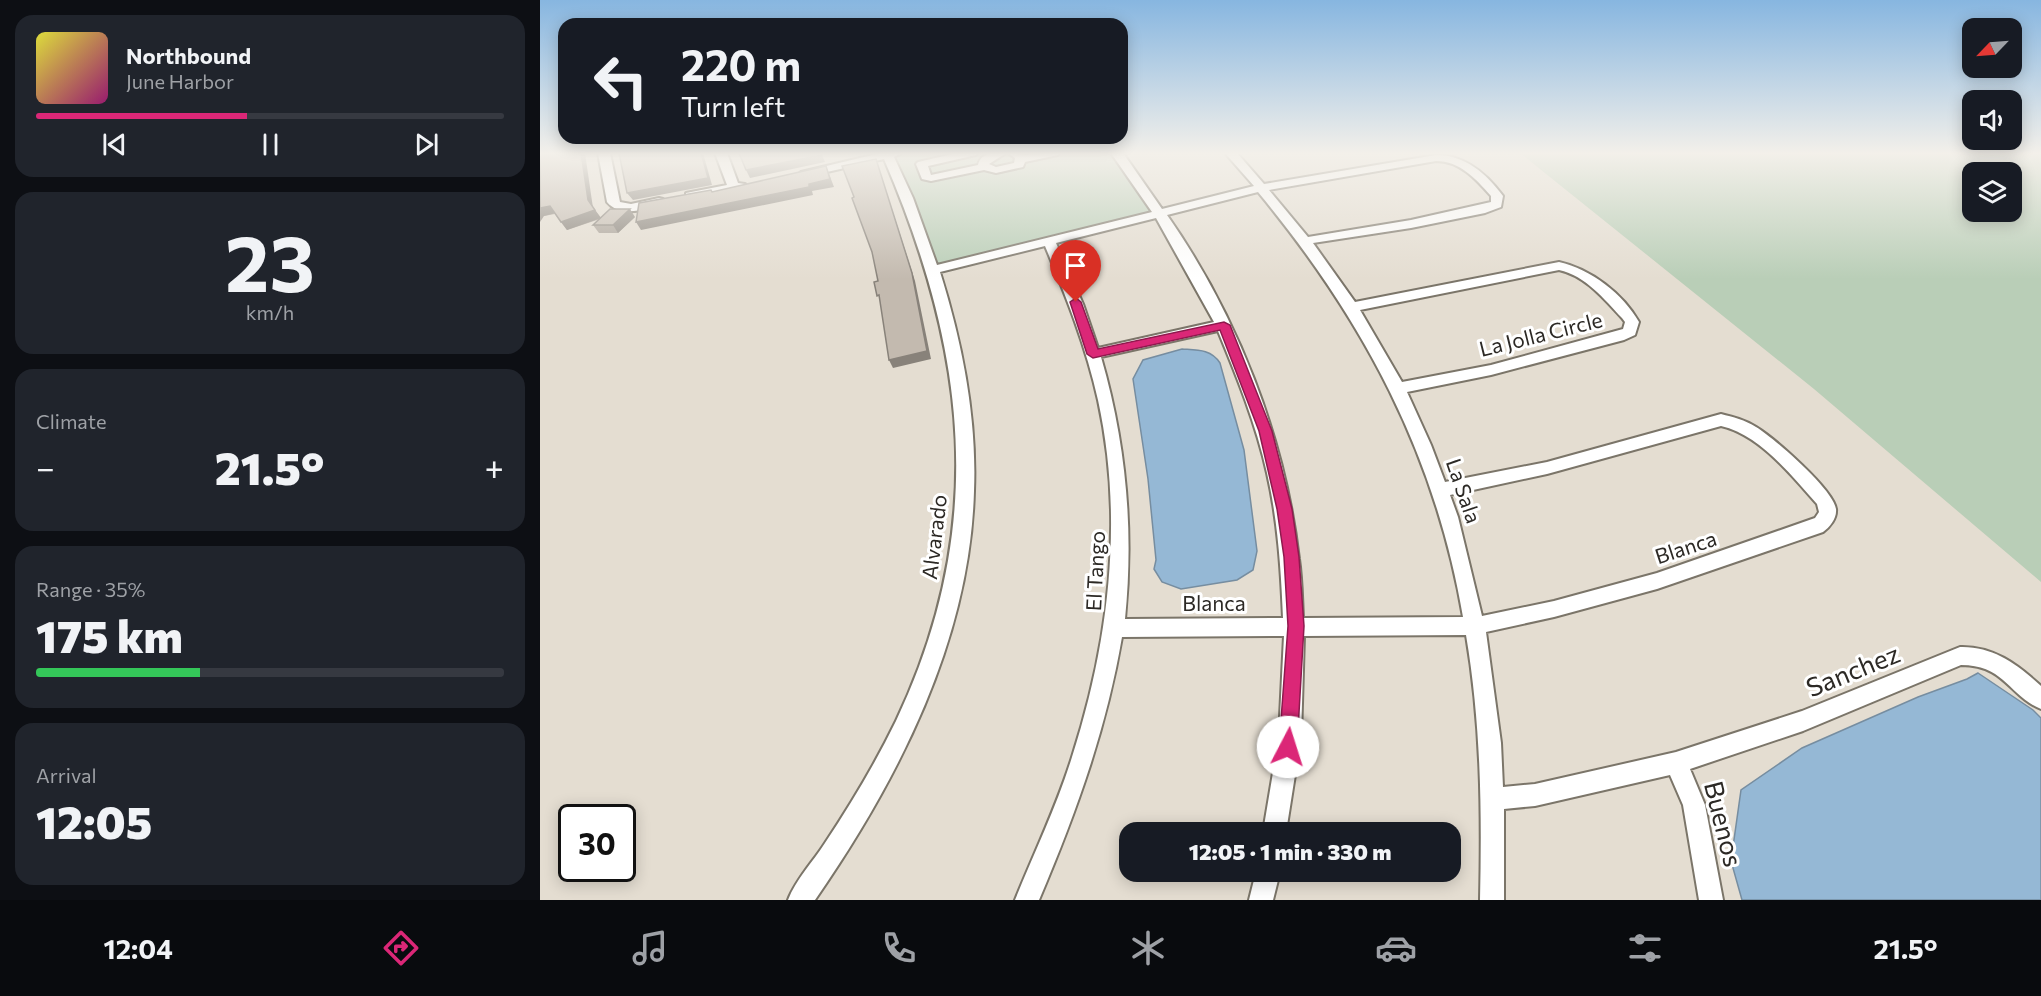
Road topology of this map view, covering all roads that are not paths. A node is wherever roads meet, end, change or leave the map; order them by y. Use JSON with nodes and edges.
{"nodes":[{"id":1,"x":612,"y":195,"type":"edge"},
{"id":2,"x":696,"y":195,"type":"edge"},
{"id":3,"x":907,"y":195,"type":"edge"},
{"id":4,"x":1146,"y":195,"type":"edge"},
{"id":5,"x":1234,"y":195,"type":"edge"},
{"id":6,"x":1268,"y":195,"type":"edge"},
{"id":7,"x":1496,"y":195,"type":"edge"},
{"id":8,"x":1159,"y":214,"type":"junction"},
{"id":9,"x":1049,"y":241,"type":"junction"},
{"id":10,"x":1304,"y":241,"type":"junction"},
{"id":11,"x":932,"y":270,"type":"junction"},
{"id":12,"x":1351,"y":307,"type":"junction"},
{"id":13,"x":1224,"y":325,"type":"junction"},
{"id":14,"x":1093,"y":354,"type":"junction"},
{"id":15,"x":1396,"y":388,"type":"junction"},
{"id":16,"x":1441,"y":490,"type":"junction"},
{"id":17,"x":1296,"y":626,"type":"junction"},
{"id":18,"x":1476,"y":626,"type":"junction"},
{"id":19,"x":1115,"y":628,"type":"junction"},
{"id":20,"x":2041,"y":699,"type":"edge"},
{"id":21,"x":1676,"y":763,"type":"junction"},
{"id":22,"x":1492,"y":799,"type":"junction"},
{"id":23,"x":1277,"y":822,"type":"edge"},
{"id":24,"x":1266,"y":882,"type":"edge"},
{"id":25,"x":800,"y":900,"type":"edge"},
{"id":26,"x":1027,"y":900,"type":"edge"},
{"id":27,"x":1261,"y":900,"type":"edge"},
{"id":28,"x":1492,"y":900,"type":"edge"},
{"id":29,"x":1711,"y":900,"type":"edge"}],
"edges":[{"from":1,"to":2,"type":"street"},
{"from":3,"to":11,"type":"street","name":"Alvarado"},
{"from":4,"to":8,"type":"street"},
{"from":5,"to":8,"type":"street"},
{"from":6,"to":10,"type":"street","name":"La Sala"},
{"from":7,"to":10,"type":"street"},
{"from":8,"to":9,"type":"street"},
{"from":8,"to":13,"type":"street"},
{"from":9,"to":11,"type":"street"},
{"from":9,"to":14,"type":"street","name":"El Tango"},
{"from":10,"to":12,"type":"street","name":"La Sala"},
{"from":11,"to":25,"type":"street","name":"Alvarado"},
{"from":12,"to":15,"type":"street","name":"La Sala"},
{"from":12,"to":15,"type":"street","name":"La Jolla Circle"},
{"from":13,"to":14,"type":"street"},
{"from":13,"to":17,"type":"street"},
{"from":14,"to":19,"type":"street","name":"El Tango"},
{"from":15,"to":16,"type":"street","name":"La Sala"},
{"from":16,"to":18,"type":"street","name":"La Sala"},
{"from":16,"to":18,"type":"street","name":"Blanca"},
{"from":17,"to":18,"type":"street","name":"Blanca"},
{"from":17,"to":19,"type":"street","name":"Blanca"},
{"from":17,"to":23,"type":"street"},
{"from":18,"to":22,"type":"street","name":"La Sala"},
{"from":19,"to":26,"type":"street","name":"El Tango"},
{"from":20,"to":21,"type":"street","name":"Sanchez"},
{"from":21,"to":22,"type":"street","name":"Sanchez"},
{"from":21,"to":29,"type":"street","name":"Buenos"},
{"from":22,"to":28,"type":"street","name":"La Sala"},
{"from":24,"to":27,"type":"street"}]}
